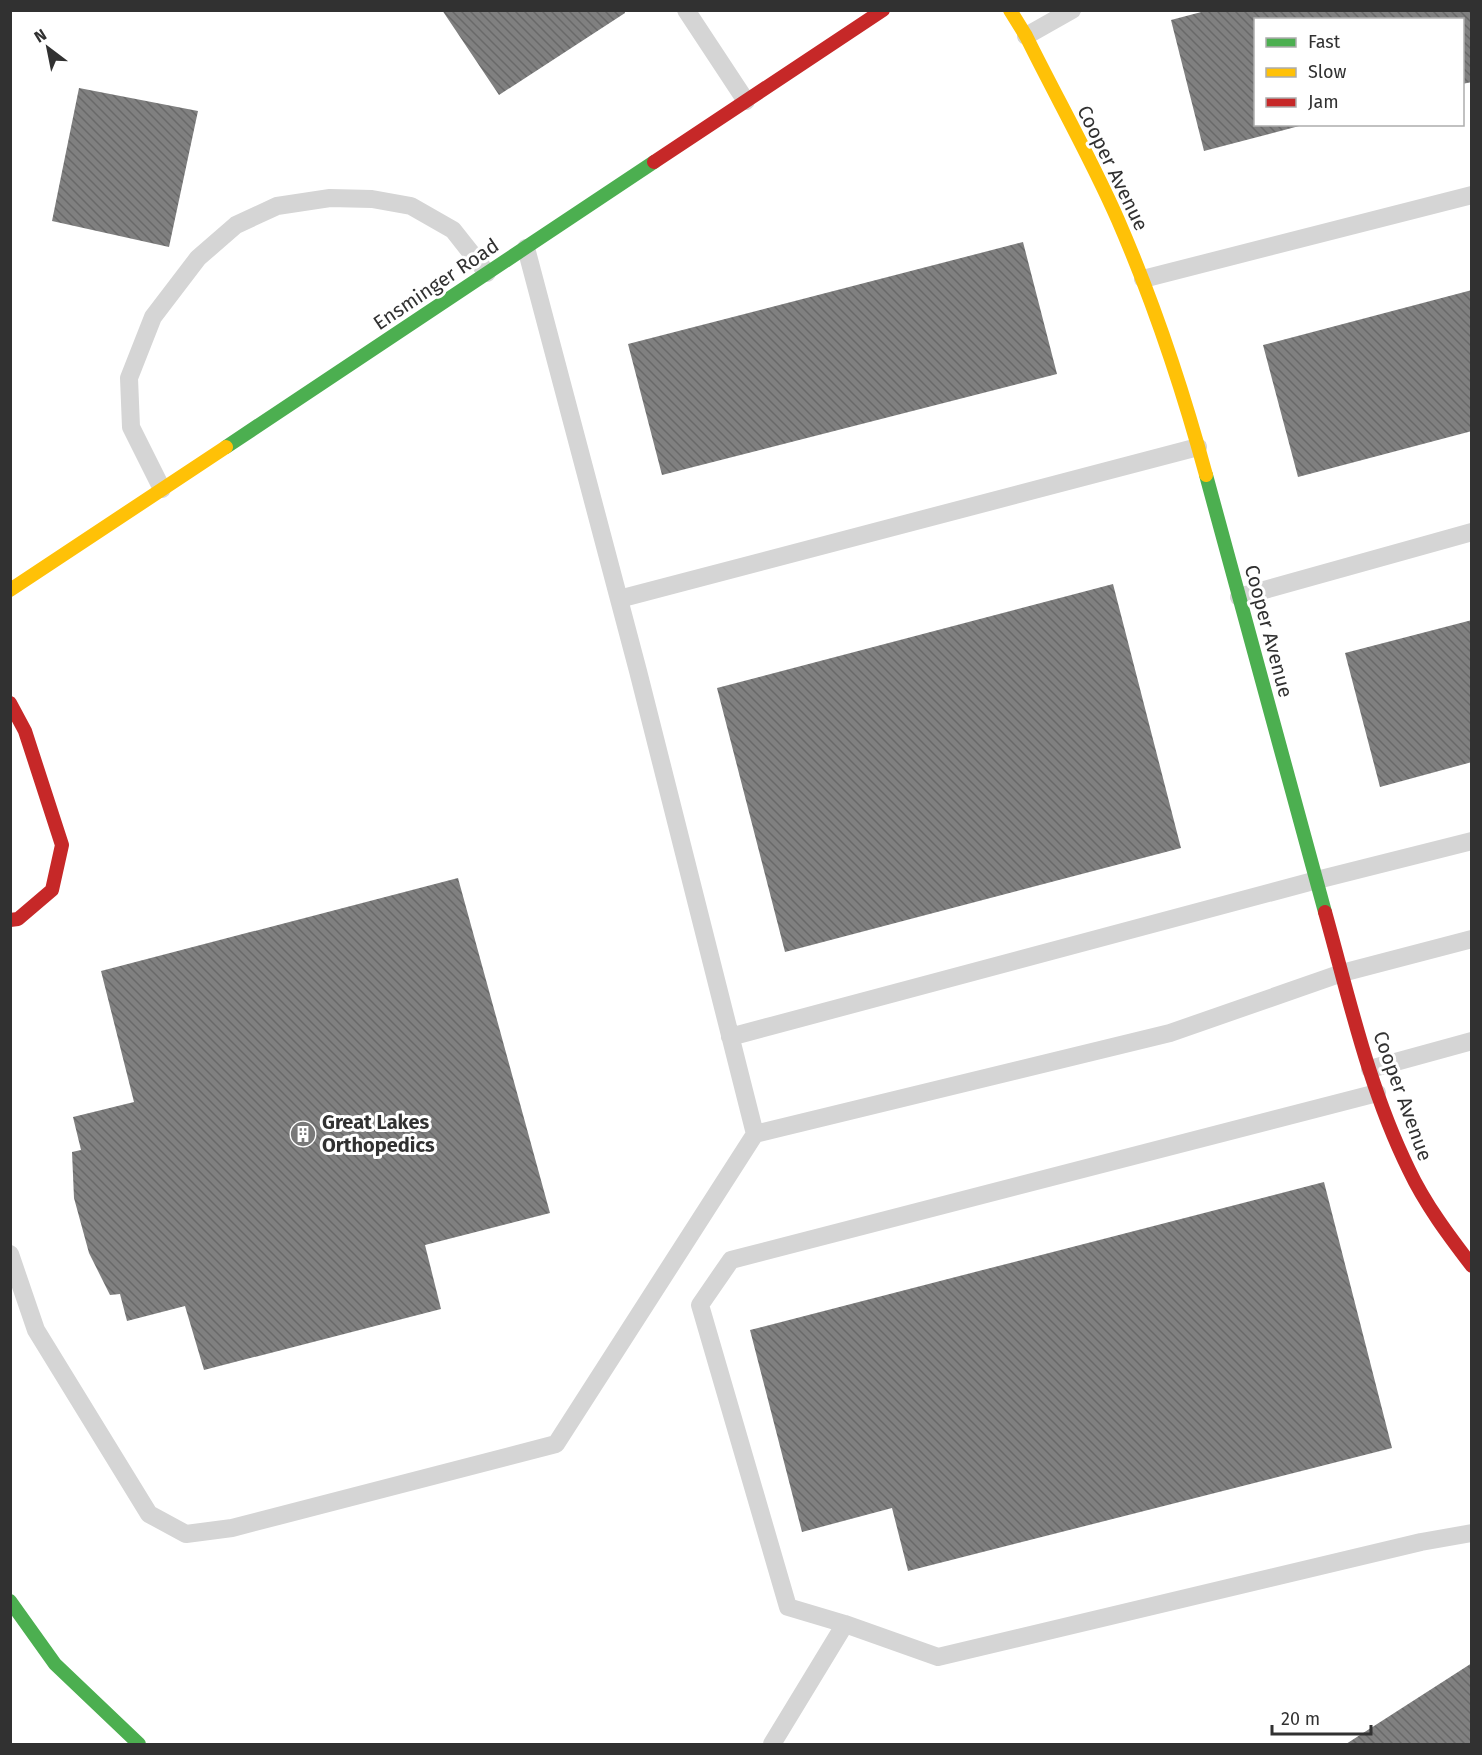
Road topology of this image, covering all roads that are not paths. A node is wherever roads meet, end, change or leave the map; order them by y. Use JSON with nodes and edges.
{"nodes":[{"id":1,"x":686,"y":10,"type":"edge"},
{"id":2,"x":883,"y":10,"type":"edge"},
{"id":3,"x":1010,"y":10,"type":"edge"},
{"id":4,"x":1072,"y":10,"type":"edge"},
{"id":5,"x":1026,"y":36,"type":"junction"},
{"id":6,"x":746,"y":101,"type":"junction"},
{"id":7,"x":1472,"y":195,"type":"edge"},
{"id":8,"x":526,"y":248,"type":"junction"},
{"id":9,"x":487,"y":273,"type":"junction"},
{"id":10,"x":1143,"y":279,"type":"junction"},
{"id":11,"x":1198,"y":447,"type":"junction"},
{"id":12,"x":162,"y":489,"type":"junction"},
{"id":13,"x":1472,"y":532,"type":"edge"},
{"id":14,"x":10,"y":590,"type":"edge"},
{"id":15,"x":1239,"y":597,"type":"junction"},
{"id":16,"x":618,"y":599,"type":"junction"},
{"id":17,"x":10,"y":703,"type":"edge"},
{"id":18,"x":1472,"y":841,"type":"edge"},
{"id":19,"x":1317,"y":880,"type":"junction"},
{"id":20,"x":10,"y":920,"type":"edge"},
{"id":21,"x":1472,"y":939,"type":"edge"},
{"id":22,"x":1342,"y":973,"type":"junction"},
{"id":23,"x":730,"y":1037,"type":"junction"},
{"id":24,"x":1472,"y":1041,"type":"edge"},
{"id":25,"x":1370,"y":1069,"type":"junction"},
{"id":26,"x":1377,"y":1093,"type":"junction"},
{"id":27,"x":755,"y":1134,"type":"junction"},
{"id":28,"x":10,"y":1254,"type":"edge"},
{"id":29,"x":1472,"y":1266,"type":"edge"},
{"id":30,"x":1472,"y":1533,"type":"edge"},
{"id":31,"x":10,"y":1601,"type":"edge"},
{"id":32,"x":845,"y":1623,"type":"junction"},
{"id":33,"x":139,"y":1744,"type":"edge"},
{"id":34,"x":772,"y":1744,"type":"edge"}],
"edges":[{"from":1,"to":6,"type":"lane"},
{"from":2,"to":6,"type":"main road","name":"Ensminger Road"},
{"from":3,"to":5,"type":"main road","name":"Cooper Avenue"},
{"from":4,"to":5,"type":"lane"},
{"from":5,"to":10,"type":"main road","name":"Cooper Avenue"},
{"from":6,"to":8,"type":"main road","name":"Ensminger Road"},
{"from":7,"to":10,"type":"lane"},
{"from":8,"to":9,"type":"main road","name":"Ensminger Road"},
{"from":8,"to":16,"type":"lane"},
{"from":9,"to":12,"type":"main road","name":"Ensminger Road"},
{"from":9,"to":12,"type":"lane"},
{"from":10,"to":11,"type":"main road","name":"Cooper Avenue"},
{"from":11,"to":15,"type":"main road","name":"Cooper Avenue"},
{"from":11,"to":16,"type":"lane"},
{"from":12,"to":14,"type":"main road","name":"Ensminger Road"},
{"from":13,"to":15,"type":"lane"},
{"from":15,"to":19,"type":"main road","name":"Cooper Avenue"},
{"from":16,"to":23,"type":"lane"},
{"from":17,"to":20,"type":"main road"},
{"from":18,"to":19,"type":"lane"},
{"from":19,"to":22,"type":"main road","name":"Cooper Avenue"},
{"from":19,"to":23,"type":"lane"},
{"from":21,"to":22,"type":"lane"},
{"from":22,"to":25,"type":"main road","name":"Cooper Avenue"},
{"from":22,"to":27,"type":"lane"},
{"from":23,"to":27,"type":"lane"},
{"from":24,"to":25,"type":"lane"},
{"from":25,"to":26,"type":"main road","name":"Cooper Avenue"},
{"from":26,"to":29,"type":"main road","name":"Cooper Avenue"},
{"from":26,"to":32,"type":"lane"},
{"from":27,"to":28,"type":"lane"},
{"from":30,"to":32,"type":"lane"},
{"from":31,"to":33,"type":"main road"},
{"from":32,"to":34,"type":"lane"}]}
